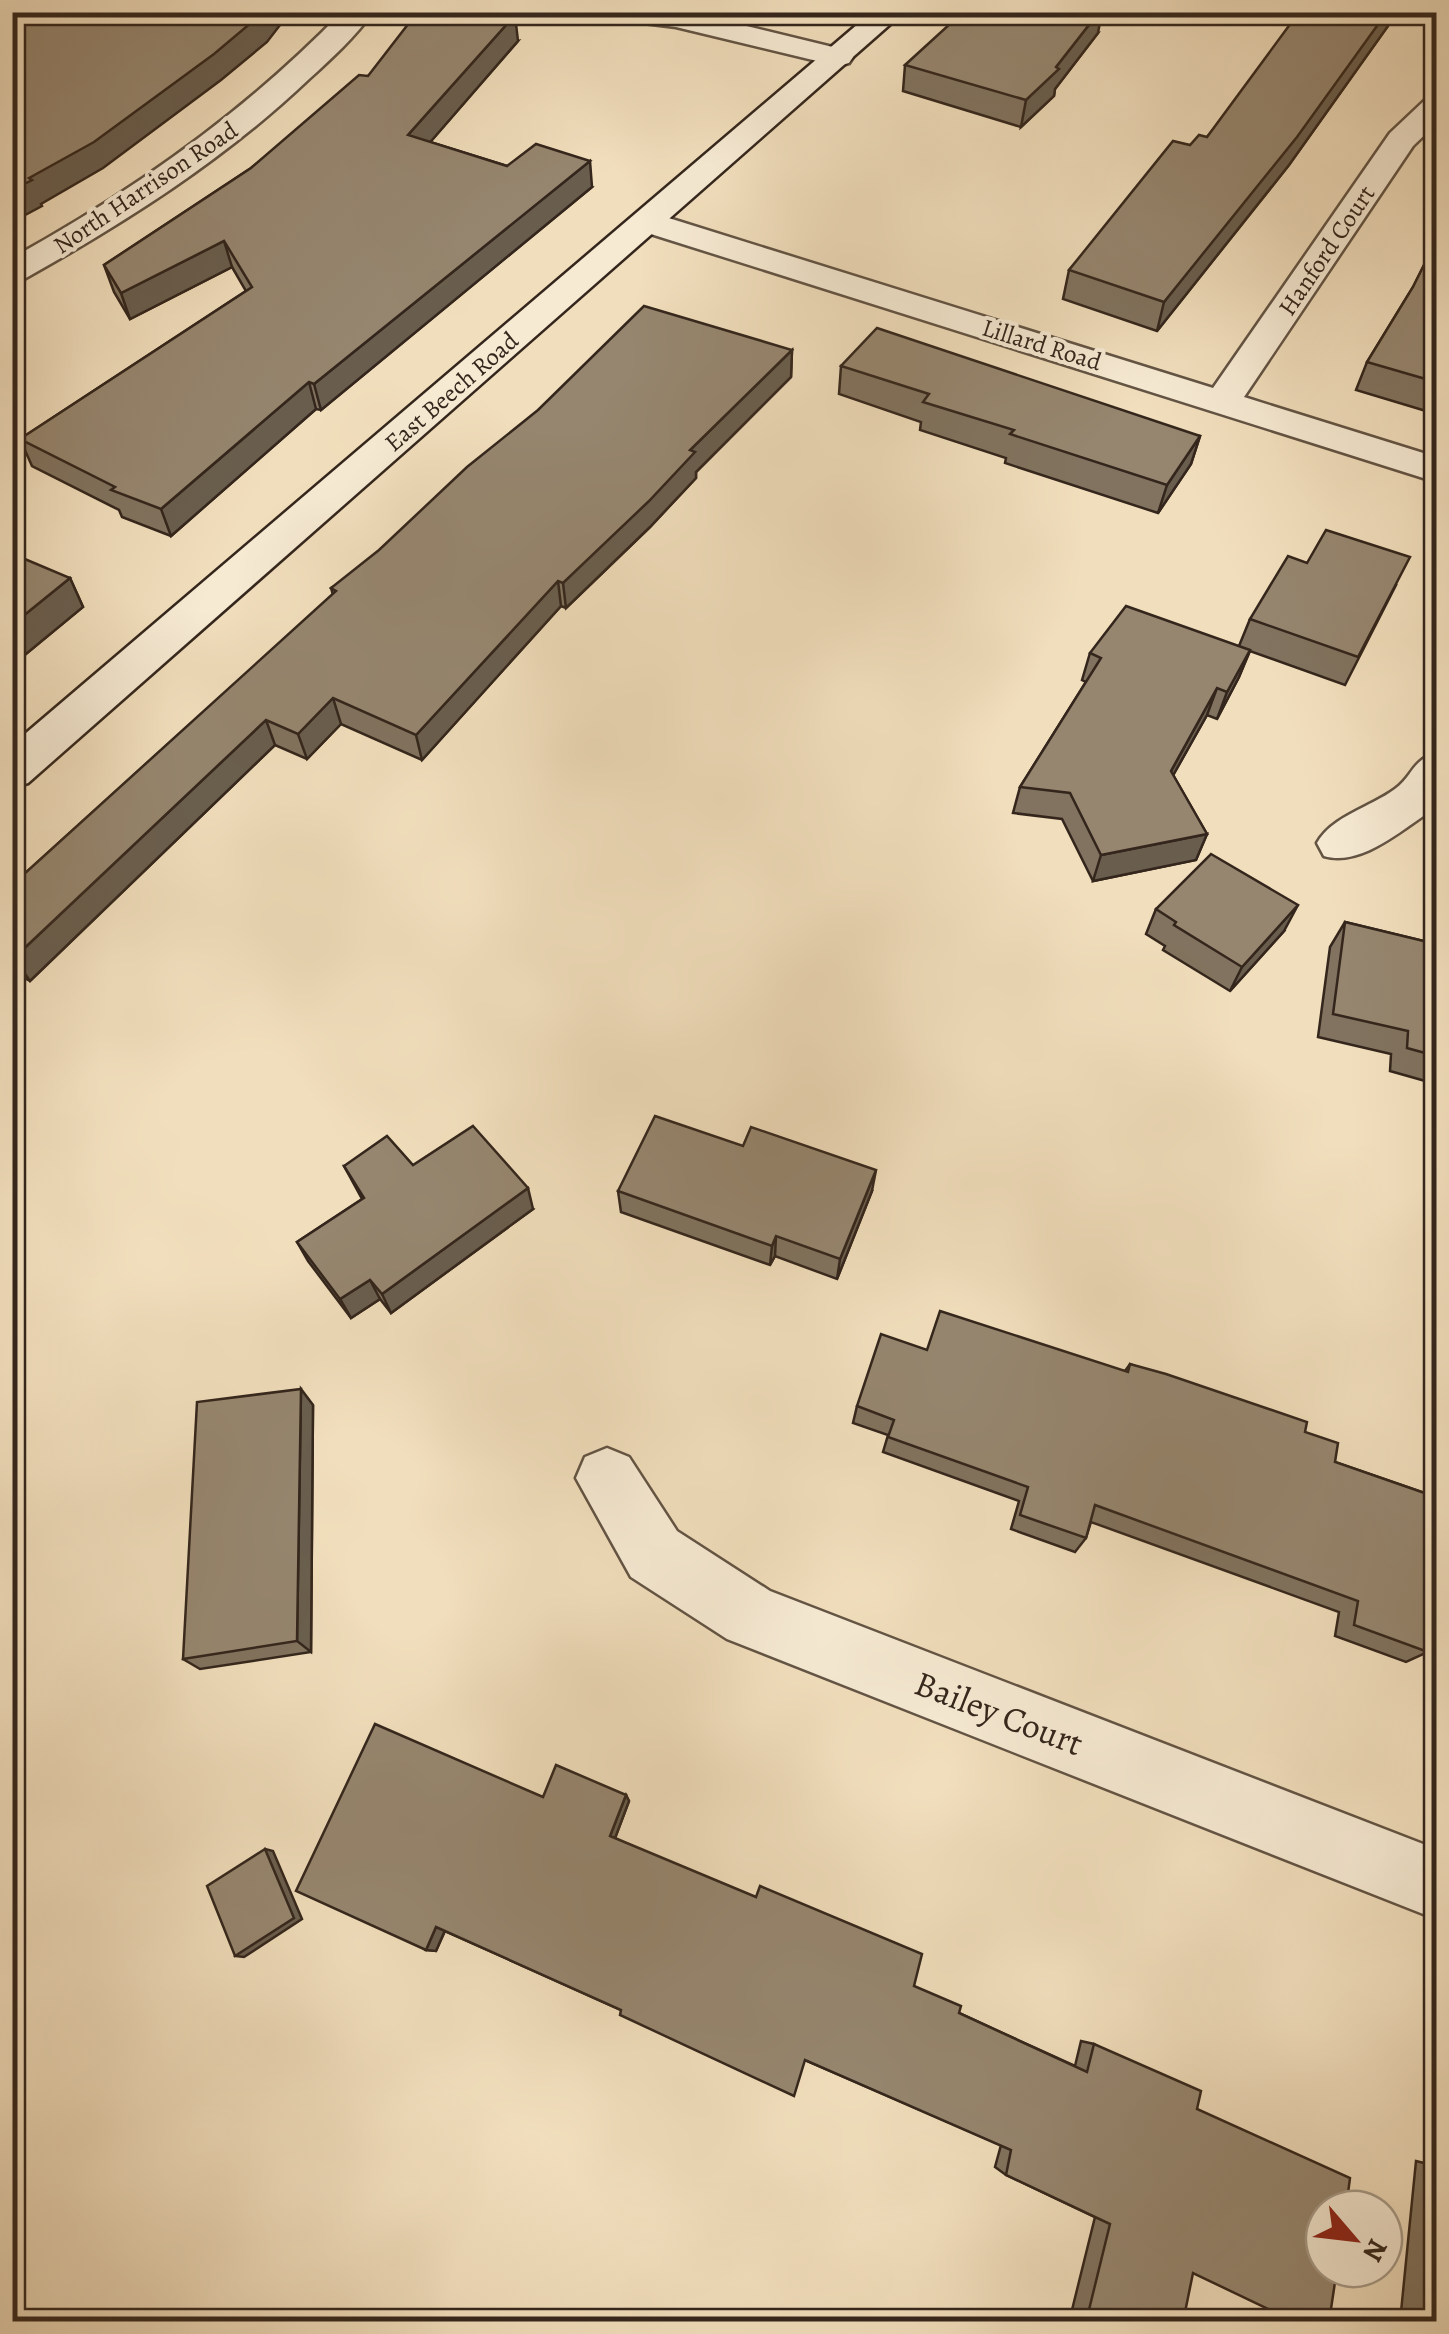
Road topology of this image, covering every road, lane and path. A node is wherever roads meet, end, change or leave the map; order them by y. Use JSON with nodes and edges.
{"nodes":[{"id":1,"x":359,"y":12,"type":"edge"},
{"id":2,"x":627,"y":12,"type":"edge"},
{"id":3,"x":890,"y":12,"type":"edge"},
{"id":4,"x":838,"y":57,"type":"junction"},
{"id":5,"x":1436,"y":107,"type":"edge"},
{"id":6,"x":647,"y":222,"type":"junction"},
{"id":7,"x":12,"y":272,"type":"edge"},
{"id":8,"x":1223,"y":400,"type":"junction"},
{"id":9,"x":1436,"y":470,"type":"edge"},
{"id":10,"x":1436,"y":770,"type":"edge"},
{"id":11,"x":12,"y":771,"type":"edge"},
{"id":12,"x":1341,"y":844,"type":"dead end"},
{"id":13,"x":607,"y":1478,"type":"dead end"},
{"id":14,"x":1436,"y":1884,"type":"edge"}],
"edges":[{"from":1,"to":7,"type":"street","name":"North Harrison Road"},
{"from":2,"to":4,"type":"street"},
{"from":3,"to":4,"type":"street","name":"East Beech Road"},
{"from":4,"to":6,"type":"street","name":"East Beech Road"},
{"from":5,"to":8,"type":"street","name":"Hanford Court"},
{"from":6,"to":8,"type":"street","name":"Lillard Road"},
{"from":6,"to":11,"type":"street","name":"East Beech Road"},
{"from":8,"to":9,"type":"street","name":"Lillard Road"},
{"from":10,"to":12,"type":"street"},
{"from":13,"to":14,"type":"street","name":"Bailey Court"}]}
